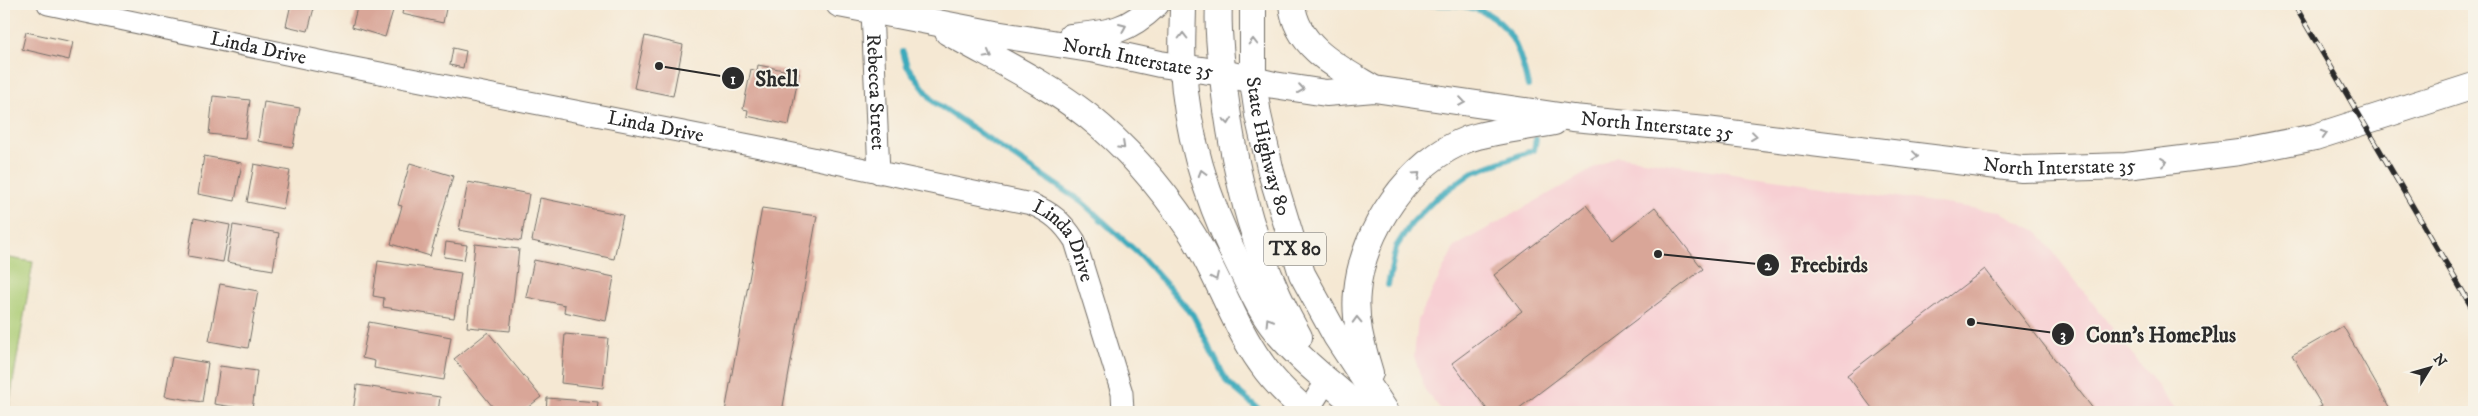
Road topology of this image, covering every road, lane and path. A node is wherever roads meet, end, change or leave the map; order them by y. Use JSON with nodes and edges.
{"nodes":[{"id":1,"x":48,"y":4,"type":"edge"},
{"id":2,"x":839,"y":4,"type":"edge"},
{"id":3,"x":1156,"y":4,"type":"edge"},
{"id":4,"x":1183,"y":4,"type":"edge"},
{"id":5,"x":1219,"y":4,"type":"edge"},
{"id":6,"x":1253,"y":4,"type":"edge"},
{"id":7,"x":1292,"y":4,"type":"edge"},
{"id":8,"x":872,"y":11,"type":"junction"},
{"id":9,"x":930,"y":22,"type":"junction"},
{"id":10,"x":1041,"y":40,"type":"junction"},
{"id":11,"x":1183,"y":68,"type":"junction"},
{"id":12,"x":1222,"y":73,"type":"junction"},
{"id":13,"x":1253,"y":81,"type":"junction"},
{"id":14,"x":2474,"y":86,"type":"edge"},
{"id":15,"x":1374,"y":89,"type":"junction"},
{"id":16,"x":1573,"y":118,"type":"junction"},
{"id":17,"x":880,"y":173,"type":"junction"},
{"id":18,"x":1326,"y":382,"type":"junction"},
{"id":19,"x":1376,"y":408,"type":"edge"},
{"id":20,"x":1123,"y":412,"type":"edge"},
{"id":21,"x":1307,"y":412,"type":"edge"},
{"id":22,"x":1343,"y":412,"type":"edge"}],
"edges":[{"from":1,"to":17,"type":"street","name":"Linda Drive"},
{"from":2,"to":8,"type":"main road","name":"North Interstate 35"},
{"from":10,"to":3,"type":"main road","one_way":true},
{"from":11,"to":4,"type":"main road","one_way":true},
{"from":5,"to":12,"type":"main road","name":"State Highway 80","number":"TX 80"},
{"from":13,"to":6,"type":"main road","name":"State Highway 80","number":"TX 80","one_way":true},
{"from":7,"to":15,"type":"main road"},
{"from":8,"to":9,"type":"main road","name":"North Interstate 35"},
{"from":8,"to":17,"type":"street","name":"Rebecca Street"},
{"from":9,"to":10,"type":"main road","name":"North Interstate 35"},
{"from":9,"to":21,"type":"main road","one_way":true},
{"from":10,"to":11,"type":"main road","name":"North Interstate 35"},
{"from":11,"to":12,"type":"main road","name":"North Interstate 35"},
{"from":18,"to":11,"type":"main road","one_way":true},
{"from":12,"to":13,"type":"main road","name":"North Interstate 35"},
{"from":12,"to":18,"type":"main road","name":"State Highway 80","number":"TX 80","one_way":true},
{"from":13,"to":15,"type":"main road","name":"North Interstate 35","one_way":true},
{"from":13,"to":19,"type":"main road","name":"State Highway 80","number":"TX 80"},
{"from":16,"to":14,"type":"main road","name":"North Interstate 35","one_way":true},
{"from":15,"to":16,"type":"main road","name":"North Interstate 35","one_way":true},
{"from":19,"to":16,"type":"main road","one_way":true},
{"from":17,"to":20,"type":"street","name":"Linda Drive"},
{"from":18,"to":19,"type":"main road"},
{"from":18,"to":21,"type":"street"},
{"from":18,"to":22,"type":"main road","name":"State Highway 80","number":"TX 80"}]}
